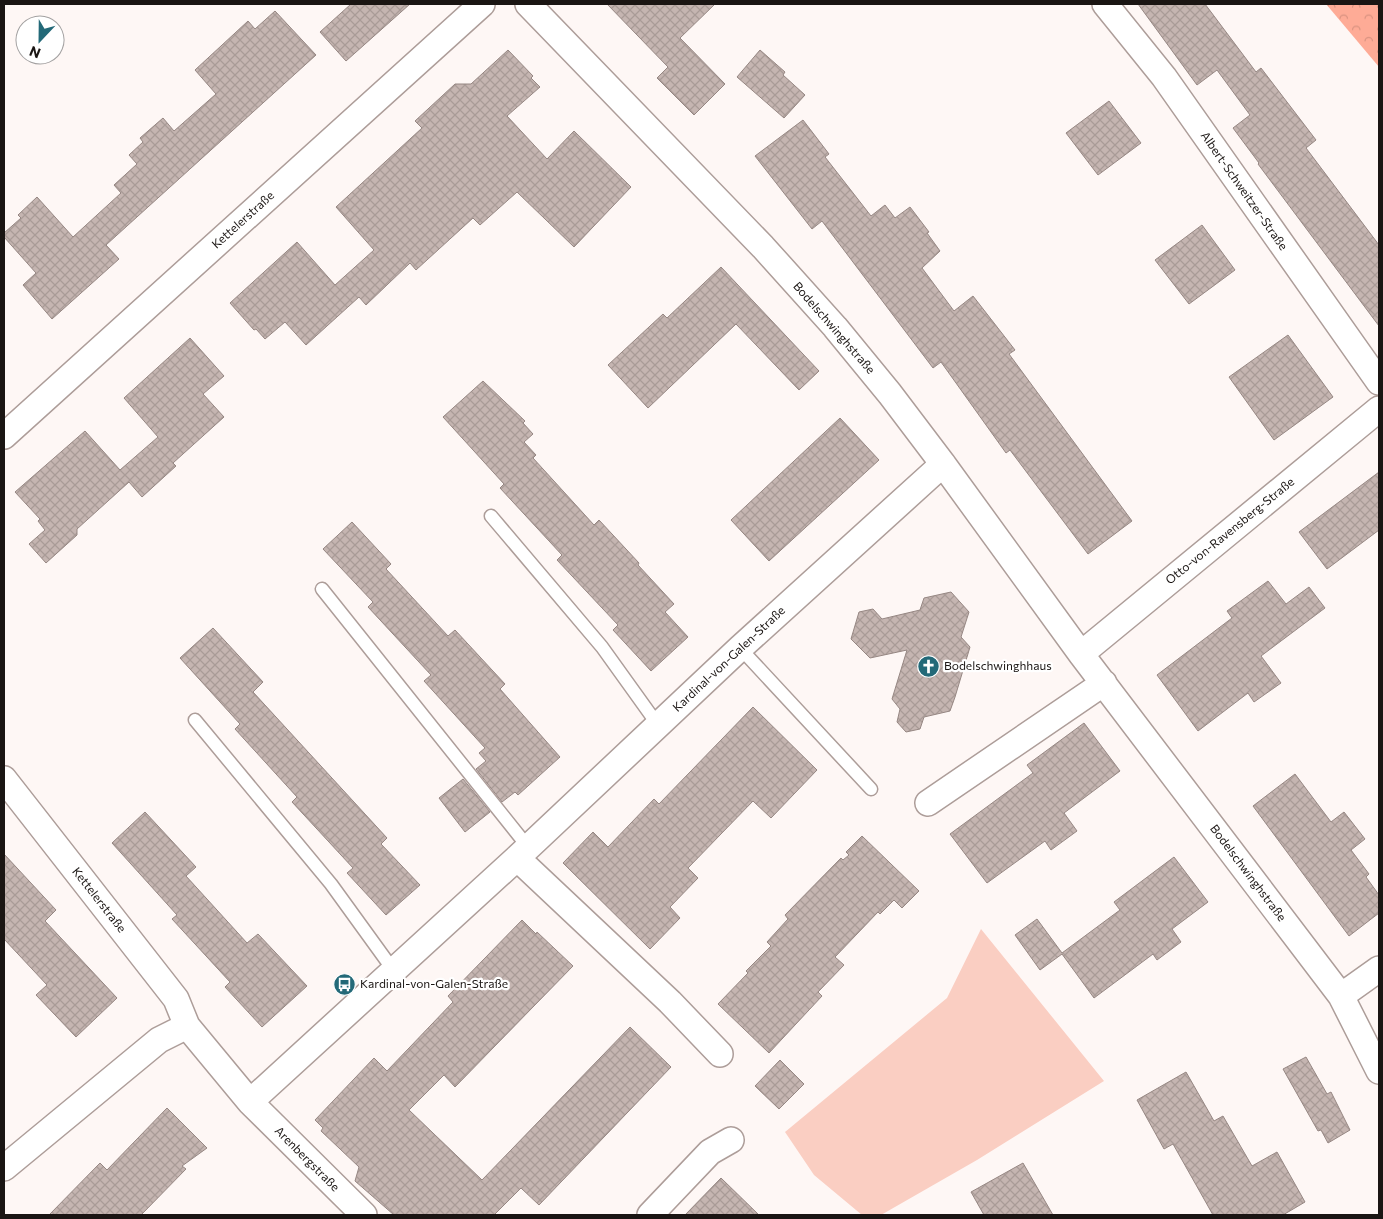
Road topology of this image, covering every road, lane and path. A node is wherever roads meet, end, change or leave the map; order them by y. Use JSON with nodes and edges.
{"nodes":[{"id":1,"x":482,"y":4,"type":"edge"},
{"id":2,"x":528,"y":4,"type":"edge"},
{"id":3,"x":1105,"y":4,"type":"edge"},
{"id":4,"x":1379,"y":382,"type":"edge"},
{"id":5,"x":1379,"y":409,"type":"edge"},
{"id":6,"x":4,"y":436,"type":"edge"},
{"id":7,"x":944,"y":464,"type":"junction"},
{"id":8,"x":491,"y":516,"type":"dead end"},
{"id":9,"x":322,"y":589,"type":"dead end"},
{"id":10,"x":740,"y":648,"type":"junction"},
{"id":11,"x":1081,"y":654,"type":"junction"},
{"id":12,"x":1104,"y":683,"type":"junction"},
{"id":13,"x":196,"y":720,"type":"dead end"},
{"id":14,"x":658,"y":726,"type":"junction"},
{"id":15,"x":4,"y":779,"type":"edge"},
{"id":16,"x":871,"y":788,"type":"dead end"},
{"id":17,"x":928,"y":803,"type":"dead end"},
{"id":18,"x":522,"y":852,"type":"junction"},
{"id":19,"x":1379,"y":969,"type":"edge"},
{"id":20,"x":394,"y":971,"type":"junction"},
{"id":21,"x":1341,"y":996,"type":"junction"},
{"id":22,"x":187,"y":1026,"type":"junction"},
{"id":23,"x":720,"y":1054,"type":"dead end"},
{"id":24,"x":1379,"y":1071,"type":"edge"},
{"id":25,"x":250,"y":1102,"type":"junction"},
{"id":26,"x":731,"y":1140,"type":"dead end"},
{"id":27,"x":4,"y":1168,"type":"edge"},
{"id":28,"x":364,"y":1215,"type":"edge"},
{"id":29,"x":650,"y":1215,"type":"edge"}],
"edges":[{"from":1,"to":6,"type":"street","name":"Kettelerstraße"},
{"from":2,"to":7,"type":"street","name":"Bodelschwinghstraße"},
{"from":3,"to":4,"type":"street","name":"Albert-Schweitzer-Straße"},
{"from":5,"to":11,"type":"street","name":"Otto-von-Ravensberg-Straße"},
{"from":7,"to":10,"type":"street","name":"Kardinal-von-Galen-Straße"},
{"from":7,"to":11,"type":"street","name":"Bodelschwinghstraße"},
{"from":8,"to":14,"type":"lane"},
{"from":9,"to":18,"type":"lane"},
{"from":10,"to":14,"type":"street","name":"Kardinal-von-Galen-Straße"},
{"from":10,"to":16,"type":"lane"},
{"from":11,"to":12,"type":"street","name":"Bodelschwinghstraße"},
{"from":12,"to":17,"type":"street"},
{"from":12,"to":21,"type":"street","name":"Bodelschwinghstraße"},
{"from":13,"to":20,"type":"lane"},
{"from":14,"to":18,"type":"street","name":"Kardinal-von-Galen-Straße"},
{"from":15,"to":22,"type":"street","name":"Kettelerstraße"},
{"from":18,"to":20,"type":"street","name":"Kardinal-von-Galen-Straße"},
{"from":18,"to":23,"type":"street"},
{"from":19,"to":21,"type":"street"},
{"from":20,"to":25,"type":"street","name":"Kardinal-von-Galen-Straße"},
{"from":21,"to":24,"type":"street","name":"Bodelschwinghstraße"},
{"from":22,"to":25,"type":"street"},
{"from":22,"to":27,"type":"street"},
{"from":25,"to":28,"type":"street","name":"Arenbergstraße"},
{"from":26,"to":29,"type":"street"}]}
